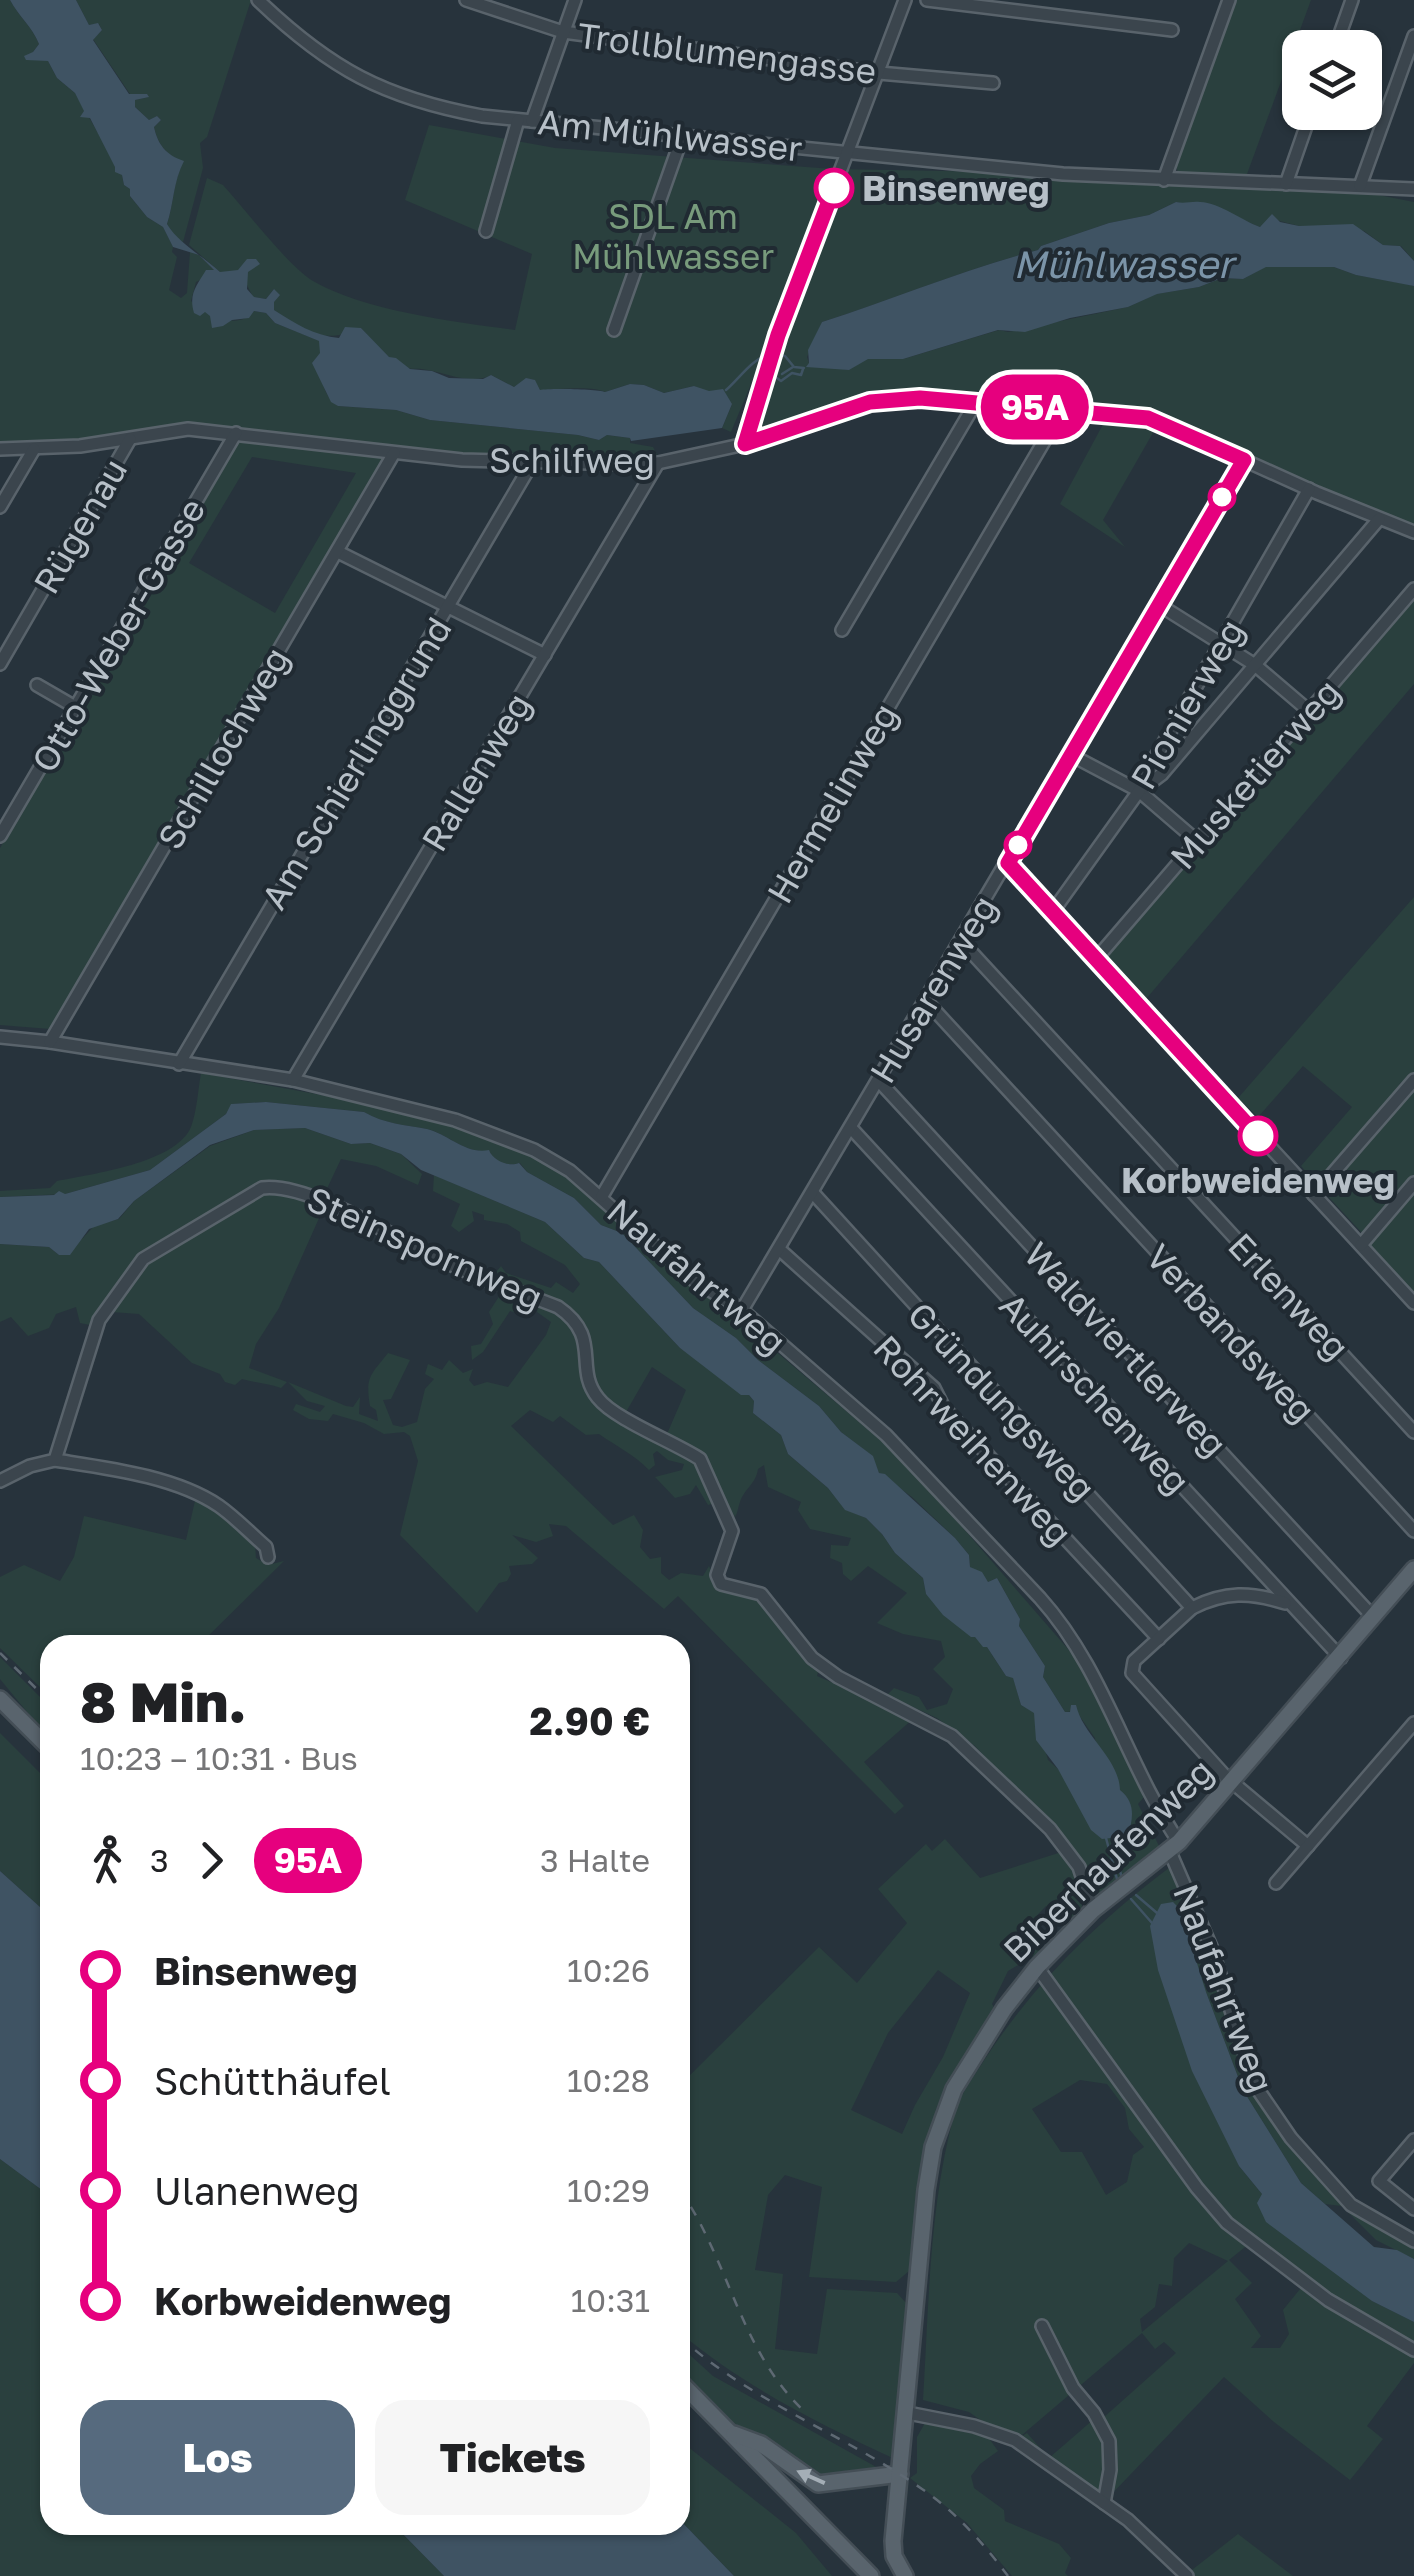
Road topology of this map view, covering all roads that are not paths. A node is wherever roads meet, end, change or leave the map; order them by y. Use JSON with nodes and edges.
{"nodes":[{"id":1,"x":258,"y":0,"type":"edge"},
{"id":2,"x":466,"y":0,"type":"edge"},
{"id":3,"x":575,"y":0,"type":"edge"},
{"id":4,"x":905,"y":0,"type":"edge"},
{"id":5,"x":927,"y":0,"type":"edge"},
{"id":6,"x":1229,"y":0,"type":"edge"},
{"id":7,"x":1352,"y":0,"type":"edge"},
{"id":8,"x":1172,"y":30,"type":"dead end"},
{"id":9,"x":1341,"y":30,"type":"edge"},
{"id":10,"x":563,"y":32,"type":"junction"},
{"id":11,"x":1414,"y":36,"type":"edge"},
{"id":12,"x":879,"y":72,"type":"junction"},
{"id":13,"x":993,"y":83,"type":"dead end"},
{"id":14,"x":518,"y":120,"type":"junction"},
{"id":15,"x":532,"y":121,"type":"junction"},
{"id":16,"x":1305,"y":130,"type":"edge"},
{"id":17,"x":682,"y":137,"type":"junction"},
{"id":18,"x":848,"y":152,"type":"junction"},
{"id":19,"x":1164,"y":180,"type":"junction"},
{"id":20,"x":1286,"y":184,"type":"junction"},
{"id":21,"x":1360,"y":186,"type":"junction"},
{"id":22,"x":1414,"y":189,"type":"edge"},
{"id":23,"x":486,"y":230,"type":"dead end"},
{"id":24,"x":614,"y":330,"type":"dead end"},
{"id":25,"x":976,"y":402,"type":"junction"},
{"id":26,"x":1064,"y":409,"type":"junction"},
{"id":27,"x":236,"y":433,"type":"junction"},
{"id":28,"x":130,"y":439,"type":"junction"},
{"id":29,"x":745,"y":444,"type":"junction"},
{"id":30,"x":0,"y":448,"type":"edge"},
{"id":31,"x":34,"y":449,"type":"junction"},
{"id":32,"x":394,"y":453,"type":"junction"},
{"id":33,"x":1244,"y":460,"type":"junction"},
{"id":34,"x":658,"y":462,"type":"junction"},
{"id":35,"x":532,"y":463,"type":"junction"},
{"id":36,"x":1308,"y":489,"type":"junction"},
{"id":37,"x":0,"y":507,"type":"edge"},
{"id":38,"x":1379,"y":519,"type":"junction"},
{"id":39,"x":1414,"y":532,"type":"edge"},
{"id":40,"x":338,"y":552,"type":"junction"},
{"id":41,"x":1414,"y":589,"type":"edge"},
{"id":42,"x":450,"y":606,"type":"junction"},
{"id":43,"x":1161,"y":606,"type":"junction"},
{"id":44,"x":842,"y":630,"type":"dead end"},
{"id":45,"x":1222,"y":642,"type":"junction"},
{"id":46,"x":544,"y":655,"type":"junction"},
{"id":47,"x":0,"y":664,"type":"edge"},
{"id":48,"x":1255,"y":665,"type":"junction"},
{"id":49,"x":37,"y":685,"type":"dead end"},
{"id":50,"x":76,"y":707,"type":"junction"},
{"id":51,"x":1309,"y":711,"type":"junction"},
{"id":52,"x":1071,"y":755,"type":"junction"},
{"id":53,"x":1139,"y":792,"type":"junction"},
{"id":54,"x":0,"y":836,"type":"edge"},
{"id":55,"x":1198,"y":841,"type":"junction"},
{"id":56,"x":1008,"y":863,"type":"junction"},
{"id":57,"x":1053,"y":911,"type":"junction"},
{"id":58,"x":961,"y":941,"type":"junction"},
{"id":59,"x":1096,"y":959,"type":"junction"},
{"id":60,"x":926,"y":1002,"type":"junction"},
{"id":61,"x":0,"y":1037,"type":"edge"},
{"id":62,"x":50,"y":1042,"type":"junction"},
{"id":63,"x":179,"y":1064,"type":"junction"},
{"id":64,"x":293,"y":1080,"type":"junction"},
{"id":65,"x":879,"y":1080,"type":"junction"},
{"id":66,"x":1414,"y":1080,"type":"edge"},
{"id":67,"x":851,"y":1128,"type":"junction"},
{"id":68,"x":1414,"y":1183,"type":"edge"},
{"id":69,"x":813,"y":1194,"type":"junction"},
{"id":70,"x":1314,"y":1195,"type":"junction"},
{"id":71,"x":602,"y":1196,"type":"junction"},
{"id":72,"x":1361,"y":1245,"type":"junction"},
{"id":73,"x":779,"y":1249,"type":"junction"},
{"id":74,"x":1414,"y":1303,"type":"edge"},
{"id":75,"x":742,"y":1310,"type":"junction"},
{"id":76,"x":1414,"y":1432,"type":"edge"},
{"id":77,"x":54,"y":1460,"type":"junction"},
{"id":78,"x":0,"y":1481,"type":"edge"},
{"id":79,"x":1414,"y":1531,"type":"edge"},
{"id":80,"x":268,"y":1558,"type":"dead end"},
{"id":81,"x":1414,"y":1569,"type":"edge"},
{"id":82,"x":1290,"y":1605,"type":"junction"},
{"id":83,"x":1192,"y":1608,"type":"junction"},
{"id":84,"x":1373,"y":1616,"type":"junction"},
{"id":85,"x":1159,"y":1639,"type":"junction"},
{"id":86,"x":1341,"y":1658,"type":"junction"},
{"id":87,"x":0,"y":1688,"type":"edge"},
{"id":88,"x":6,"y":1704,"type":"edge"},
{"id":89,"x":1414,"y":1723,"type":"edge"},
{"id":90,"x":40,"y":1739,"type":"edge"},
{"id":91,"x":1232,"y":1781,"type":"junction"},
{"id":92,"x":1308,"y":1846,"type":"junction"},
{"id":93,"x":1174,"y":1847,"type":"junction"},
{"id":94,"x":1276,"y":1883,"type":"dead end"},
{"id":95,"x":1094,"y":1910,"type":"junction"},
{"id":96,"x":1036,"y":1968,"type":"junction"},
{"id":97,"x":1414,"y":2140,"type":"edge"},
{"id":98,"x":1414,"y":2208,"type":"edge"},
{"id":99,"x":1414,"y":2241,"type":"edge"},
{"id":100,"x":1042,"y":2326,"type":"dead end"},
{"id":101,"x":1414,"y":2350,"type":"edge"},
{"id":102,"x":690,"y":2392,"type":"edge"},
{"id":103,"x":908,"y":2413,"type":"junction"},
{"id":104,"x":732,"y":2434,"type":"junction"},
{"id":105,"x":900,"y":2474,"type":"junction"},
{"id":106,"x":1104,"y":2503,"type":"junction"},
{"id":107,"x":871,"y":2576,"type":"edge"},
{"id":108,"x":905,"y":2576,"type":"edge"},
{"id":109,"x":1186,"y":2576,"type":"edge"}],
"edges":[{"from":1,"to":14,"type":"street","name":"Am Mühlwasser"},
{"from":2,"to":10,"type":"street","name":"Trollblumengasse"},
{"from":3,"to":10,"type":"street"},
{"from":4,"to":12,"type":"street"},
{"from":5,"to":8,"type":"street"},
{"from":6,"to":19,"type":"street"},
{"from":7,"to":9,"type":"street"},
{"from":10,"to":12,"type":"street","name":"Trollblumengasse"},
{"from":10,"to":15,"type":"street"},
{"from":11,"to":21,"type":"street"},
{"from":12,"to":13,"type":"street","name":"Trollblumengasse"},
{"from":12,"to":18,"type":"street"},
{"from":14,"to":15,"type":"street","name":"Am Mühlwasser"},
{"from":14,"to":23,"type":"street"},
{"from":15,"to":17,"type":"street","name":"Am Mühlwasser"},
{"from":16,"to":20,"type":"street"},
{"from":17,"to":18,"type":"street","name":"Am Mühlwasser"},
{"from":17,"to":24,"type":"street"},
{"from":18,"to":19,"type":"street","name":"Am Mühlwasser"},
{"from":18,"to":29,"type":"street"},
{"from":19,"to":20,"type":"street","name":"Am Mühlwasser"},
{"from":20,"to":21,"type":"street","name":"Am Mühlwasser"},
{"from":21,"to":22,"type":"street","name":"Am Mühlwasser"},
{"from":25,"to":26,"type":"street","name":"Schilfweg"},
{"from":25,"to":29,"type":"street","name":"Schilfweg"},
{"from":25,"to":44,"type":"street"},
{"from":26,"to":33,"type":"street","name":"Schilfweg"},
{"from":26,"to":71,"type":"street","name":"Hermelinweg"},
{"from":27,"to":28,"type":"street","name":"Schilfweg"},
{"from":27,"to":32,"type":"street","name":"Schilfweg"},
{"from":27,"to":50,"type":"street","name":"Otto-Weber-Gasse"},
{"from":28,"to":31,"type":"street","name":"Schilfweg"},
{"from":28,"to":47,"type":"street","name":"Rügenau"},
{"from":29,"to":34,"type":"street","name":"Schilfweg"},
{"from":30,"to":31,"type":"street","name":"Schilfweg"},
{"from":31,"to":37,"type":"street"},
{"from":32,"to":35,"type":"street","name":"Schilfweg"},
{"from":32,"to":40,"type":"street","name":"Schillochweg"},
{"from":33,"to":36,"type":"street","name":"Schilfweg"},
{"from":33,"to":43,"type":"street","name":"Husarenweg"},
{"from":34,"to":35,"type":"street","name":"Schilfweg"},
{"from":34,"to":46,"type":"street","name":"Rallenweg"},
{"from":35,"to":42,"type":"street","name":"Am Schierlinggrund"},
{"from":36,"to":38,"type":"street","name":"Schilfweg"},
{"from":36,"to":45,"type":"street","name":"Pionierweg"},
{"from":38,"to":39,"type":"street","name":"Schilfweg"},
{"from":38,"to":48,"type":"street"},
{"from":40,"to":42,"type":"street"},
{"from":40,"to":62,"type":"street","name":"Schillochweg"},
{"from":41,"to":51,"type":"street","name":"Musketierweg"},
{"from":42,"to":46,"type":"street"},
{"from":42,"to":63,"type":"street","name":"Am Schierlinggrund"},
{"from":43,"to":45,"type":"street"},
{"from":43,"to":52,"type":"street","name":"Husarenweg"},
{"from":45,"to":48,"type":"street"},
{"from":45,"to":53,"type":"street","name":"Pionierweg"},
{"from":46,"to":64,"type":"street","name":"Rallenweg"},
{"from":48,"to":51,"type":"street"},
{"from":48,"to":53,"type":"street"},
{"from":49,"to":50,"type":"street"},
{"from":50,"to":54,"type":"street","name":"Otto-Weber-Gasse"},
{"from":51,"to":55,"type":"street","name":"Musketierweg"},
{"from":52,"to":53,"type":"street"},
{"from":52,"to":56,"type":"street","name":"Husarenweg"},
{"from":53,"to":55,"type":"street"},
{"from":53,"to":57,"type":"street","name":"Pionierweg"},
{"from":55,"to":59,"type":"street","name":"Musketierweg"},
{"from":56,"to":57,"type":"street"},
{"from":56,"to":58,"type":"street","name":"Husarenweg"},
{"from":57,"to":59,"type":"street"},
{"from":58,"to":60,"type":"street","name":"Husarenweg"},
{"from":58,"to":76,"type":"street","name":"Erlenweg"},
{"from":59,"to":70,"type":"street"},
{"from":60,"to":65,"type":"street","name":"Husarenweg"},
{"from":60,"to":79,"type":"street","name":"Verbandsweg"},
{"from":61,"to":62,"type":"street","name":"Naufahrtweg"},
{"from":62,"to":63,"type":"street","name":"Naufahrtweg"},
{"from":63,"to":64,"type":"street","name":"Naufahrtweg"},
{"from":64,"to":71,"type":"street","name":"Naufahrtweg"},
{"from":65,"to":67,"type":"street","name":"Husarenweg"},
{"from":65,"to":84,"type":"street","name":"Waldviertlerweg"},
{"from":66,"to":70,"type":"street"},
{"from":67,"to":69,"type":"street","name":"Husarenweg"},
{"from":67,"to":82,"type":"street","name":"Auhirschenweg"},
{"from":68,"to":72,"type":"street"},
{"from":69,"to":73,"type":"street","name":"Husarenweg"},
{"from":69,"to":83,"type":"street","name":"Gründungsweg"},
{"from":70,"to":72,"type":"street"},
{"from":71,"to":75,"type":"street","name":"Naufahrtweg"},
{"from":72,"to":74,"type":"street"},
{"from":73,"to":75,"type":"street","name":"Husarenweg"},
{"from":73,"to":85,"type":"street","name":"Rohrweihenweg"},
{"from":75,"to":93,"type":"street","name":"Naufahrtweg"},
{"from":77,"to":78,"type":"street"},
{"from":77,"to":80,"type":"street"},
{"from":77,"to":95,"type":"street","name":"Steinspornweg"},
{"from":81,"to":84,"type":"main road","name":"Biberhaufenweg"},
{"from":82,"to":83,"type":"street"},
{"from":82,"to":86,"type":"street","name":"Auhirschenweg"},
{"from":83,"to":85,"type":"street"},
{"from":84,"to":86,"type":"main road","name":"Biberhaufenweg"},
{"from":85,"to":91,"type":"street"},
{"from":86,"to":91,"type":"main road","name":"Biberhaufenweg"},
{"from":87,"to":88,"type":"street"},
{"from":88,"to":90,"type":"main road"},
{"from":89,"to":92,"type":"street"},
{"from":91,"to":92,"type":"street"},
{"from":91,"to":93,"type":"main road","name":"Biberhaufenweg"},
{"from":92,"to":94,"type":"street"},
{"from":93,"to":95,"type":"main road","name":"Biberhaufenweg"},
{"from":93,"to":99,"type":"street","name":"Naufahrtweg"},
{"from":95,"to":96,"type":"main road","name":"Biberhaufenweg"},
{"from":96,"to":101,"type":"street"},
{"from":96,"to":103,"type":"main road","name":"Biberhaufenweg"},
{"from":97,"to":98,"type":"street"},
{"from":100,"to":106,"type":"street"},
{"from":102,"to":104,"type":"main road"},
{"from":103,"to":105,"type":"main road","name":"Biberhaufenweg"},
{"from":103,"to":106,"type":"street"},
{"from":105,"to":104,"type":"main road","one_way":true},
{"from":104,"to":107,"type":"main road"},
{"from":105,"to":108,"type":"main road","name":"Biberhaufenweg"},
{"from":106,"to":109,"type":"street"}]}
